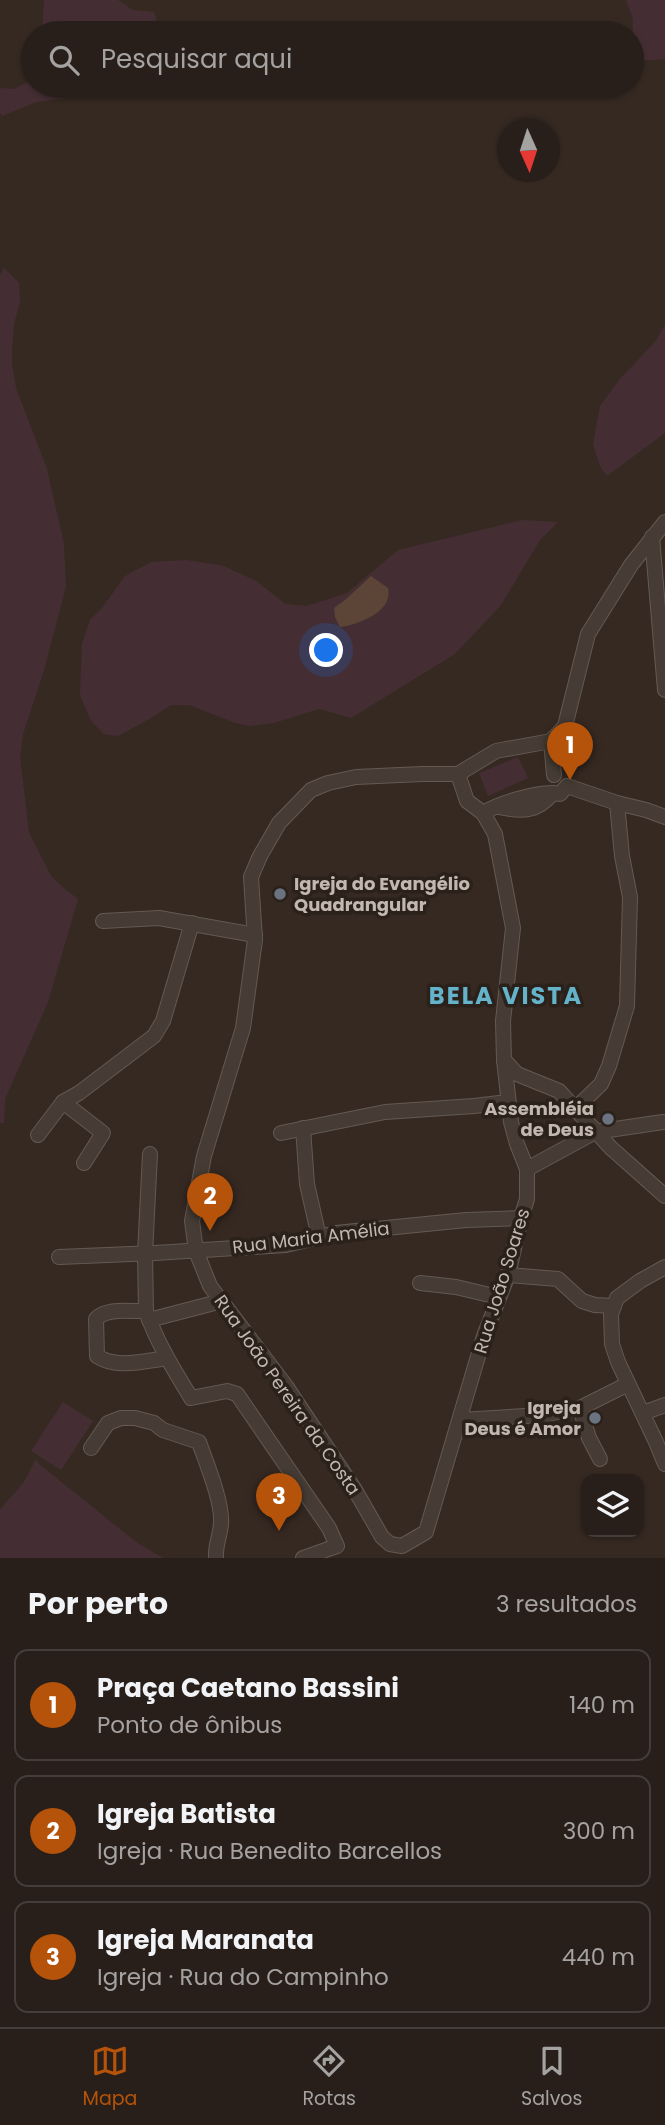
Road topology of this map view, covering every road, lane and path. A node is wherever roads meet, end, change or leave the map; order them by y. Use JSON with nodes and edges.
{"nodes":[{"id":1,"x":665,"y":522,"type":"edge"},
{"id":2,"x":652,"y":537,"type":"junction"},
{"id":3,"x":665,"y":690,"type":"edge"},
{"id":4,"x":551,"y":741,"type":"junction"},
{"id":5,"x":458,"y":774,"type":"junction"},
{"id":6,"x":554,"y":793,"type":"junction"},
{"id":7,"x":617,"y":803,"type":"junction"},
{"id":8,"x":489,"y":810,"type":"junction"},
{"id":9,"x":665,"y":817,"type":"edge"},
{"id":10,"x":103,"y":920,"type":"dead end"},
{"id":11,"x":192,"y":923,"type":"junction"},
{"id":12,"x":255,"y":935,"type":"junction"},
{"id":13,"x":504,"y":1060,"type":"junction"},
{"id":14,"x":64,"y":1102,"type":"junction"},
{"id":15,"x":508,"y":1102,"type":"junction"},
{"id":16,"x":576,"y":1108,"type":"junction"},
{"id":17,"x":663,"y":1122,"type":"dead end"},
{"id":18,"x":303,"y":1128,"type":"junction"},
{"id":19,"x":595,"y":1132,"type":"junction"},
{"id":20,"x":281,"y":1133,"type":"dead end"},
{"id":21,"x":38,"y":1135,"type":"dead end"},
{"id":22,"x":150,"y":1154,"type":"dead end"},
{"id":23,"x":84,"y":1163,"type":"dead end"},
{"id":24,"x":527,"y":1169,"type":"junction"},
{"id":25,"x":665,"y":1196,"type":"edge"},
{"id":26,"x":521,"y":1218,"type":"junction"},
{"id":27,"x":319,"y":1237,"type":"junction"},
{"id":28,"x":195,"y":1244,"type":"junction"},
{"id":29,"x":145,"y":1254,"type":"junction"},
{"id":30,"x":60,"y":1257,"type":"dead end"},
{"id":31,"x":665,"y":1267,"type":"edge"},
{"id":32,"x":508,"y":1275,"type":"junction"},
{"id":33,"x":420,"y":1283,"type":"dead end"},
{"id":34,"x":498,"y":1297,"type":"junction"},
{"id":35,"x":222,"y":1301,"type":"junction"},
{"id":36,"x":614,"y":1306,"type":"junction"},
{"id":37,"x":148,"y":1315,"type":"junction"},
{"id":38,"x":166,"y":1358,"type":"junction"},
{"id":39,"x":628,"y":1384,"type":"junction"},
{"id":40,"x":665,"y":1405,"type":"edge"},
{"id":41,"x":580,"y":1408,"type":"junction"},
{"id":42,"x":643,"y":1413,"type":"junction"},
{"id":43,"x":460,"y":1420,"type":"junction"},
{"id":44,"x":91,"y":1448,"type":"dead end"},
{"id":45,"x":600,"y":1459,"type":"dead end"},
{"id":46,"x":665,"y":1464,"type":"edge"},
{"id":47,"x":382,"y":1537,"type":"joint"},
{"id":48,"x":216,"y":1558,"type":"edge"},
{"id":49,"x":303,"y":1558,"type":"edge"}],
"edges":[{"from":1,"to":2,"type":"street"},
{"from":2,"to":3,"type":"street"},
{"from":2,"to":4,"type":"street"},
{"from":4,"to":5,"type":"street"},
{"from":4,"to":6,"type":"street"},
{"from":5,"to":8,"type":"street","name":"Rua João Soares"},
{"from":5,"to":12,"type":"street"},
{"from":6,"to":7,"type":"street"},
{"from":6,"to":8,"type":"street"},
{"from":7,"to":9,"type":"street"},
{"from":7,"to":16,"type":"street"},
{"from":8,"to":13,"type":"street","name":"Rua João Soares"},
{"from":10,"to":11,"type":"street"},
{"from":11,"to":12,"type":"street"},
{"from":11,"to":14,"type":"street"},
{"from":12,"to":28,"type":"street"},
{"from":13,"to":15,"type":"street","name":"Rua João Soares"},
{"from":13,"to":16,"type":"street"},
{"from":14,"to":21,"type":"street"},
{"from":14,"to":23,"type":"street"},
{"from":15,"to":18,"type":"street"},
{"from":15,"to":24,"type":"street","name":"Rua João Soares"},
{"from":16,"to":19,"type":"street"},
{"from":17,"to":19,"type":"street"},
{"from":18,"to":20,"type":"street"},
{"from":18,"to":27,"type":"street"},
{"from":19,"to":24,"type":"street"},
{"from":19,"to":25,"type":"street"},
{"from":22,"to":29,"type":"street"},
{"from":24,"to":26,"type":"street","name":"Rua João Soares"},
{"from":26,"to":27,"type":"street","name":"Rua Maria Amélia"},
{"from":26,"to":32,"type":"street","name":"Rua João Soares"},
{"from":27,"to":28,"type":"street","name":"Rua Maria Amélia"},
{"from":28,"to":29,"type":"street","name":"Rua Maria Amélia"},
{"from":28,"to":35,"type":"street","name":"Rua João Pereira da Costa"},
{"from":29,"to":30,"type":"street","name":"Rua Maria Amélia"},
{"from":29,"to":37,"type":"street"},
{"from":31,"to":36,"type":"street"},
{"from":32,"to":34,"type":"street","name":"Rua João Soares"},
{"from":32,"to":36,"type":"street"},
{"from":33,"to":34,"type":"street"},
{"from":34,"to":43,"type":"street","name":"Rua João Soares"},
{"from":35,"to":37,"type":"street"},
{"from":35,"to":47,"type":"street","name":"Rua João Pereira da Costa"},
{"from":36,"to":39,"type":"street"},
{"from":37,"to":38,"type":"street"},
{"from":37,"to":38,"type":"street"},
{"from":38,"to":49,"type":"street"},
{"from":39,"to":41,"type":"street"},
{"from":39,"to":42,"type":"street"},
{"from":40,"to":42,"type":"street"},
{"from":41,"to":43,"type":"street"},
{"from":41,"to":45,"type":"street"},
{"from":42,"to":46,"type":"street"},
{"from":43,"to":47,"type":"street","name":"Rua João Soares"},
{"from":44,"to":48,"type":"street"}]}
